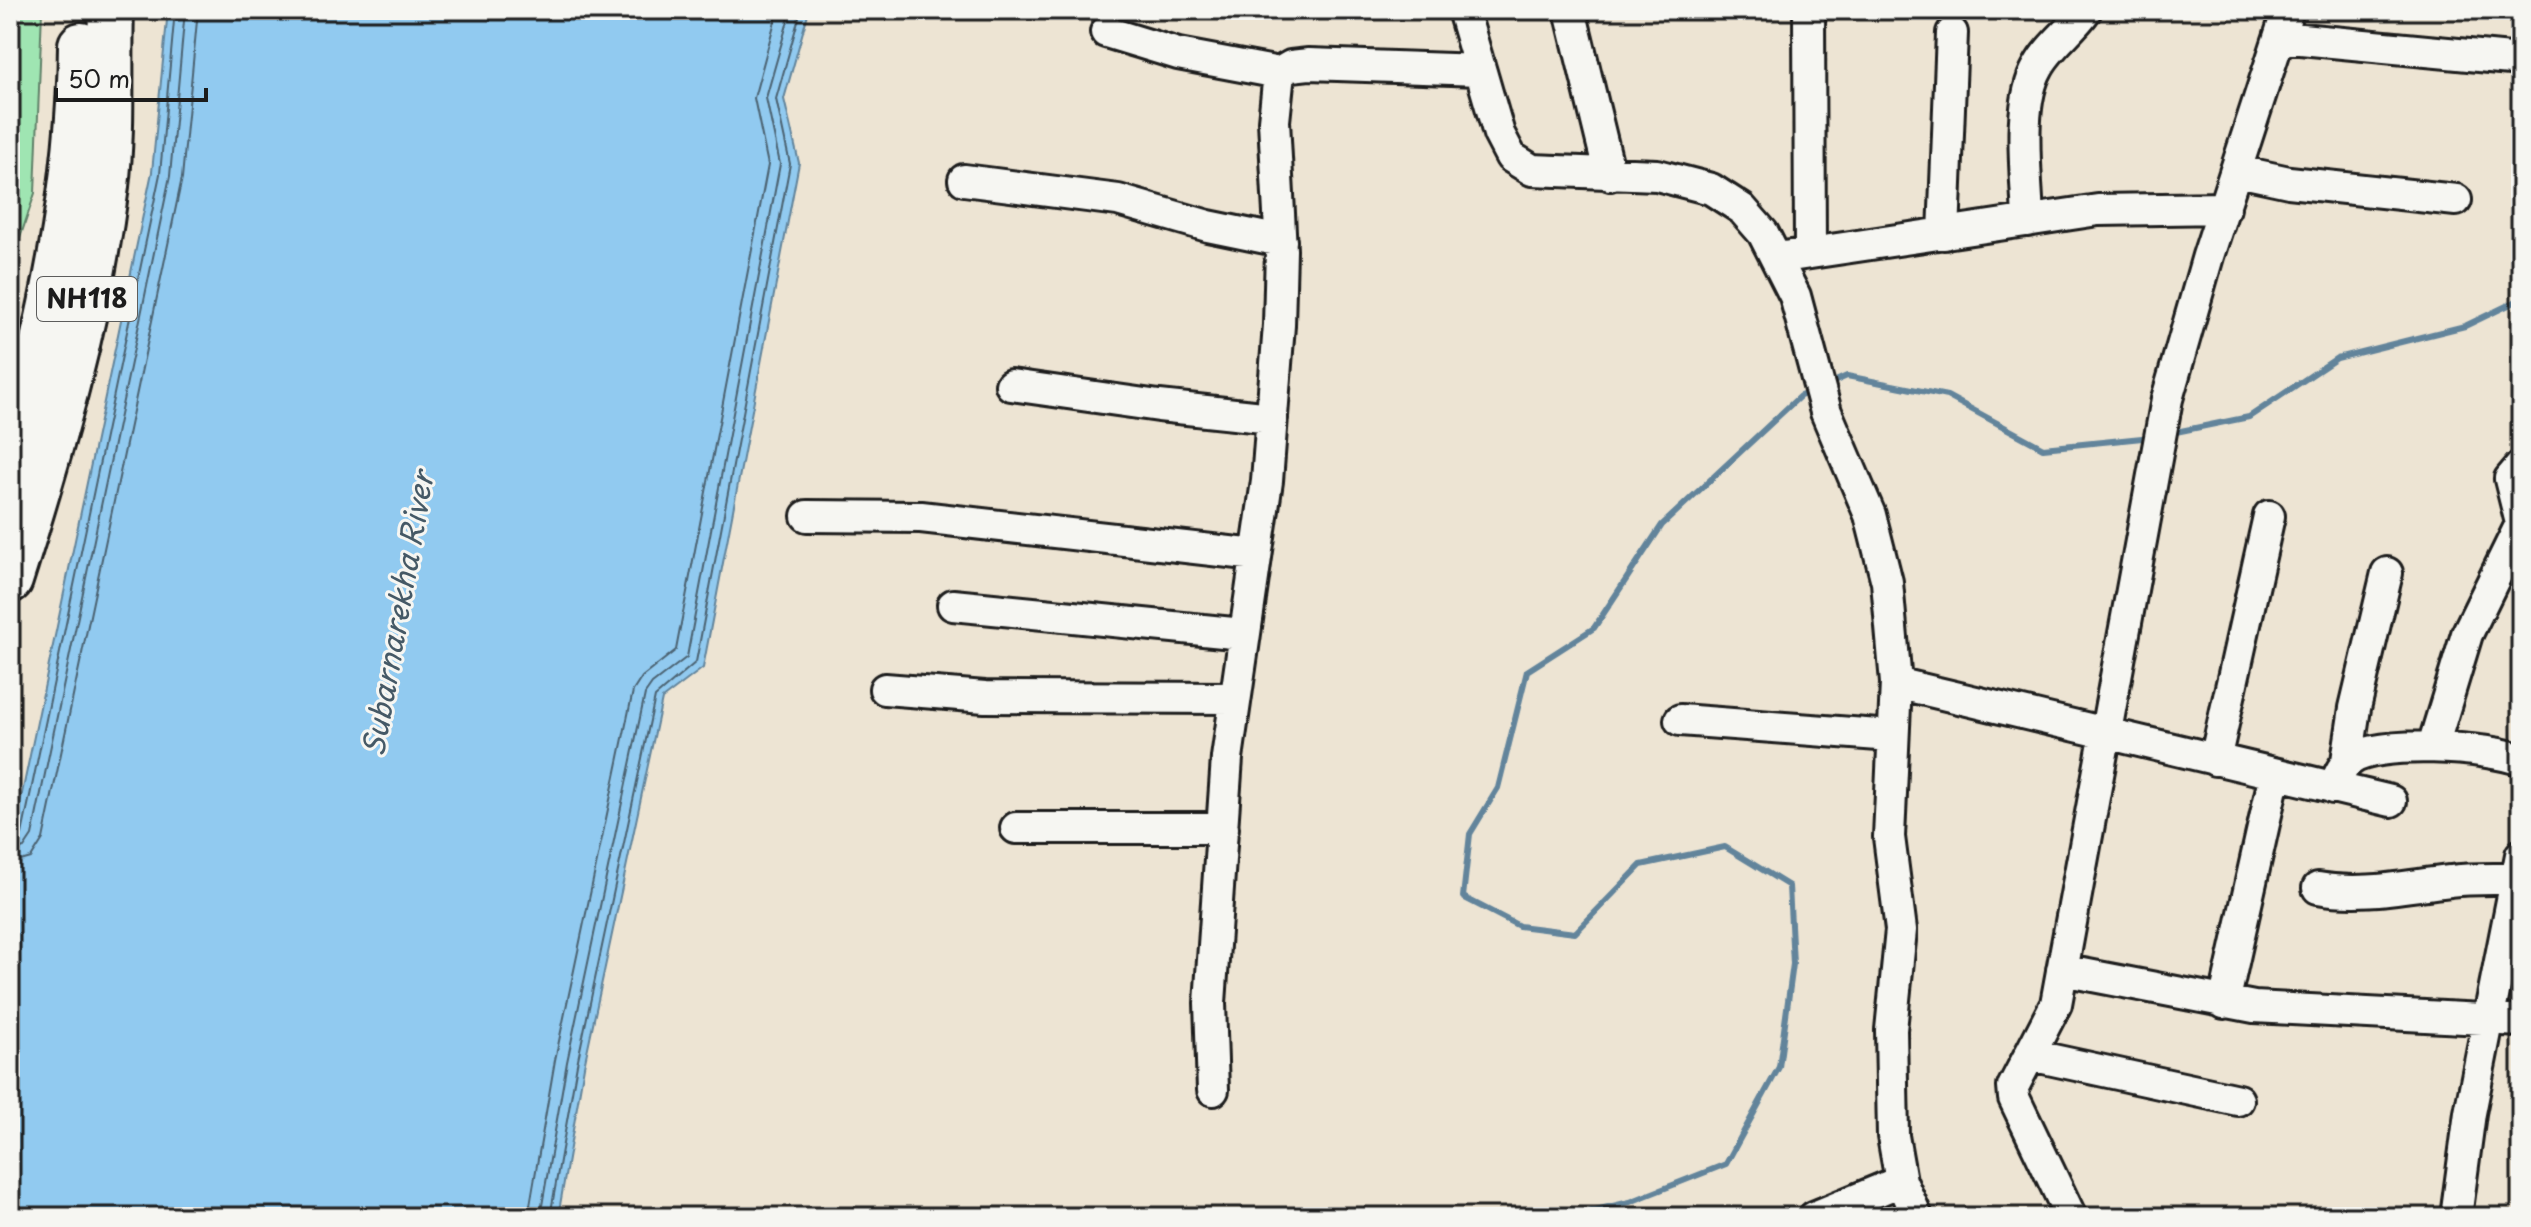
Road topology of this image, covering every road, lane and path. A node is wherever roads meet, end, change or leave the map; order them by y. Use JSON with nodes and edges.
{"nodes":[{"id":1,"x":82,"y":10,"type":"edge"},
{"id":2,"x":111,"y":10,"type":"edge"},
{"id":3,"x":1463,"y":10,"type":"edge"},
{"id":4,"x":1570,"y":10,"type":"edge"},
{"id":5,"x":1809,"y":10,"type":"edge"},
{"id":6,"x":2086,"y":10,"type":"edge"},
{"id":7,"x":2284,"y":24,"type":"edge"},
{"id":8,"x":1106,"y":32,"type":"dead end"},
{"id":9,"x":1952,"y":33,"type":"dead end"},
{"id":10,"x":2521,"y":60,"type":"edge"},
{"id":11,"x":1480,"y":70,"type":"junction"},
{"id":12,"x":1279,"y":73,"type":"junction"},
{"id":13,"x":2238,"y":171,"type":"junction"},
{"id":14,"x":1610,"y":175,"type":"junction"},
{"id":15,"x":964,"y":180,"type":"dead end"},
{"id":16,"x":2456,"y":200,"type":"dead end"},
{"id":17,"x":2225,"y":208,"type":"junction"},
{"id":18,"x":2028,"y":221,"type":"junction"},
{"id":19,"x":1944,"y":234,"type":"junction"},
{"id":20,"x":1281,"y":241,"type":"junction"},
{"id":21,"x":1810,"y":252,"type":"junction"},
{"id":22,"x":1777,"y":258,"type":"junction"},
{"id":23,"x":1011,"y":385,"type":"dead end"},
{"id":24,"x":1272,"y":418,"type":"junction"},
{"id":25,"x":10,"y":463,"type":"edge"},
{"id":26,"x":2521,"y":466,"type":"edge"},
{"id":27,"x":807,"y":516,"type":"dead end"},
{"id":28,"x":2269,"y":516,"type":"dead end"},
{"id":29,"x":2521,"y":524,"type":"edge"},
{"id":30,"x":1256,"y":555,"type":"junction"},
{"id":31,"x":2387,"y":573,"type":"dead end"},
{"id":32,"x":10,"y":580,"type":"edge"},
{"id":33,"x":953,"y":605,"type":"dead end"},
{"id":34,"x":1243,"y":634,"type":"junction"},
{"id":35,"x":1896,"y":683,"type":"junction"},
{"id":36,"x":885,"y":689,"type":"dead end"},
{"id":37,"x":1234,"y":698,"type":"junction"},
{"id":38,"x":1680,"y":720,"type":"dead end"},
{"id":39,"x":2107,"y":731,"type":"junction"},
{"id":40,"x":1892,"y":736,"type":"junction"},
{"id":41,"x":2433,"y":746,"type":"junction"},
{"id":42,"x":2215,"y":760,"type":"junction"},
{"id":43,"x":2521,"y":760,"type":"edge"},
{"id":44,"x":2275,"y":774,"type":"junction"},
{"id":45,"x":2340,"y":774,"type":"junction"},
{"id":46,"x":2391,"y":801,"type":"dead end"},
{"id":47,"x":1016,"y":828,"type":"dead end"},
{"id":48,"x":1223,"y":828,"type":"junction"},
{"id":49,"x":2517,"y":867,"type":"edge"},
{"id":50,"x":2318,"y":888,"type":"dead end"},
{"id":51,"x":2062,"y":970,"type":"junction"},
{"id":52,"x":2224,"y":1003,"type":"junction"},
{"id":53,"x":2489,"y":1020,"type":"junction"},
{"id":54,"x":2521,"y":1021,"type":"edge"},
{"id":55,"x":2030,"y":1055,"type":"junction"},
{"id":56,"x":1213,"y":1090,"type":"dead end"},
{"id":57,"x":2238,"y":1100,"type":"dead end"},
{"id":58,"x":1901,"y":1181,"type":"junction"},
{"id":59,"x":1814,"y":1217,"type":"edge"},
{"id":60,"x":1917,"y":1217,"type":"edge"},
{"id":61,"x":2071,"y":1217,"type":"edge"},
{"id":62,"x":2456,"y":1217,"type":"edge"}],
"edges":[{"from":1,"to":25,"type":"highway","number":"NH118"},
{"from":2,"to":32,"type":"highway","number":"NH118"},
{"from":3,"to":11,"type":"street"},
{"from":4,"to":14,"type":"street"},
{"from":5,"to":21,"type":"street"},
{"from":6,"to":18,"type":"street"},
{"from":7,"to":10,"type":"street"},
{"from":7,"to":13,"type":"street"},
{"from":8,"to":12,"type":"street"},
{"from":9,"to":19,"type":"street"},
{"from":11,"to":12,"type":"street"},
{"from":11,"to":14,"type":"street"},
{"from":12,"to":20,"type":"street"},
{"from":13,"to":16,"type":"street"},
{"from":13,"to":17,"type":"street"},
{"from":14,"to":22,"type":"street"},
{"from":15,"to":20,"type":"street"},
{"from":17,"to":18,"type":"street"},
{"from":17,"to":39,"type":"street"},
{"from":18,"to":19,"type":"street"},
{"from":19,"to":21,"type":"street"},
{"from":20,"to":24,"type":"street"},
{"from":21,"to":22,"type":"street"},
{"from":22,"to":35,"type":"street"},
{"from":23,"to":24,"type":"street"},
{"from":24,"to":30,"type":"street"},
{"from":26,"to":29,"type":"street"},
{"from":27,"to":30,"type":"street"},
{"from":28,"to":42,"type":"street"},
{"from":29,"to":41,"type":"street"},
{"from":30,"to":34,"type":"street"},
{"from":31,"to":45,"type":"street"},
{"from":33,"to":34,"type":"street"},
{"from":34,"to":37,"type":"street"},
{"from":35,"to":39,"type":"street"},
{"from":35,"to":40,"type":"street"},
{"from":36,"to":37,"type":"street"},
{"from":37,"to":48,"type":"street"},
{"from":38,"to":40,"type":"street"},
{"from":39,"to":42,"type":"street"},
{"from":39,"to":51,"type":"street"},
{"from":40,"to":58,"type":"street"},
{"from":41,"to":43,"type":"street"},
{"from":41,"to":45,"type":"street"},
{"from":42,"to":44,"type":"street"},
{"from":44,"to":45,"type":"street"},
{"from":44,"to":52,"type":"street"},
{"from":45,"to":46,"type":"street"},
{"from":47,"to":48,"type":"street"},
{"from":48,"to":56,"type":"street"},
{"from":49,"to":50,"type":"street"},
{"from":49,"to":53,"type":"street"},
{"from":51,"to":52,"type":"street"},
{"from":51,"to":55,"type":"street"},
{"from":52,"to":53,"type":"street"},
{"from":53,"to":54,"type":"street"},
{"from":53,"to":62,"type":"street"},
{"from":55,"to":57,"type":"street"},
{"from":55,"to":61,"type":"street"},
{"from":58,"to":59,"type":"street"},
{"from":58,"to":60,"type":"street"}]}
